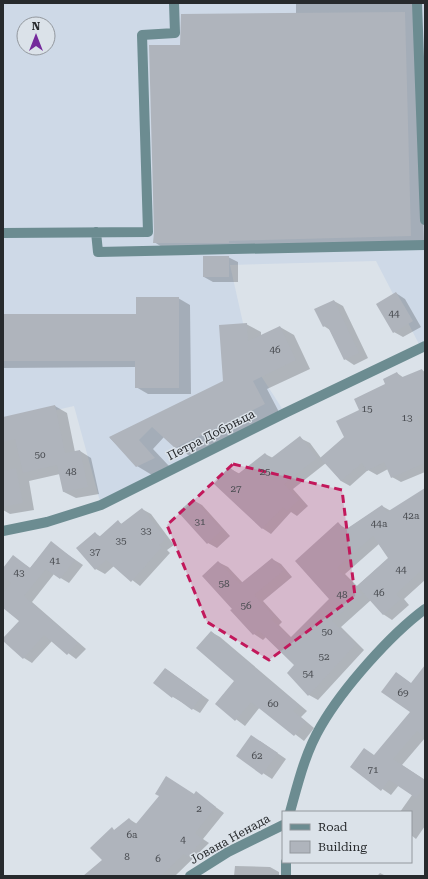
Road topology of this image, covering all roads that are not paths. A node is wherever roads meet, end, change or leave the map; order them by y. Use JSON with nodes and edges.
{"nodes":[{"id":1,"x":174,"y":3,"type":"edge"},
{"id":2,"x":417,"y":3,"type":"edge"},
{"id":3,"x":425,"y":220,"type":"edge"},
{"id":4,"x":96,"y":232,"type":"junction"},
{"id":5,"x":3,"y":233,"type":"edge"},
{"id":6,"x":425,"y":245,"type":"edge"},
{"id":7,"x":425,"y":346,"type":"edge"},
{"id":8,"x":3,"y":530,"type":"edge"},
{"id":9,"x":425,"y":609,"type":"edge"},
{"id":10,"x":290,"y":811,"type":"edge"},
{"id":11,"x":282,"y":825,"type":"edge"},
{"id":12,"x":286,"y":863,"type":"edge"},
{"id":13,"x":190,"y":876,"type":"edge"},
{"id":14,"x":286,"y":876,"type":"edge"}],
"edges":[{"from":1,"to":4,"type":"street"},
{"from":2,"to":3,"type":"street"},
{"from":4,"to":5,"type":"street"},
{"from":4,"to":6,"type":"street"},
{"from":7,"to":8,"type":"street","name":"Петра Добрњца"},
{"from":9,"to":10,"type":"street"},
{"from":11,"to":13,"type":"street","name":"Јована Ненада"},
{"from":12,"to":14,"type":"street"}]}
